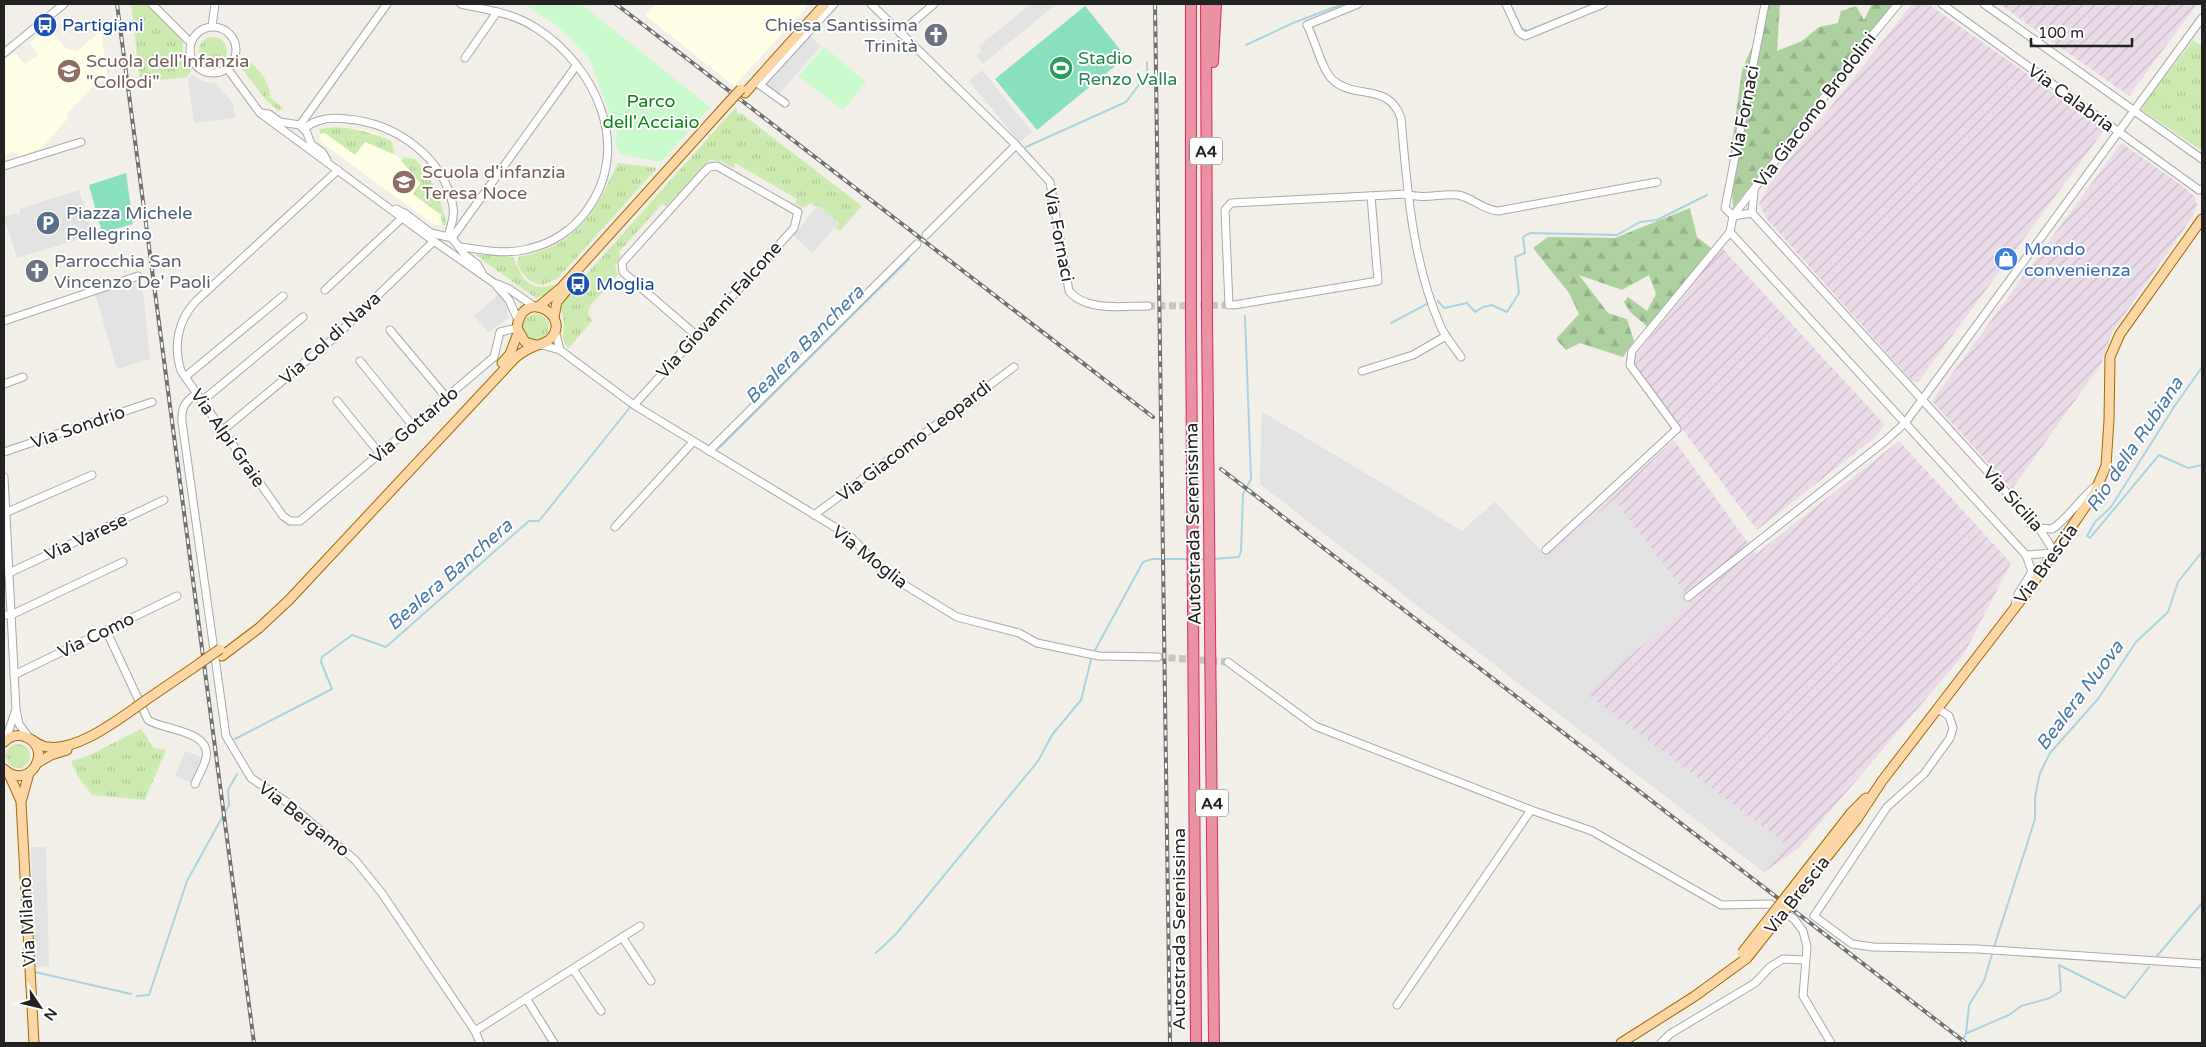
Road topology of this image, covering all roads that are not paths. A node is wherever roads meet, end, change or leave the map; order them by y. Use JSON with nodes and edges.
{"nodes":[{"id":1,"x":64,"y":4,"type":"edge"},
{"id":2,"x":152,"y":4,"type":"edge"},
{"id":3,"x":215,"y":4,"type":"edge"},
{"id":4,"x":387,"y":4,"type":"edge"},
{"id":5,"x":461,"y":4,"type":"edge"},
{"id":6,"x":817,"y":4,"type":"edge"},
{"id":7,"x":825,"y":4,"type":"edge"},
{"id":8,"x":834,"y":4,"type":"edge"},
{"id":9,"x":871,"y":4,"type":"edge"},
{"id":10,"x":934,"y":4,"type":"edge"},
{"id":11,"x":1191,"y":4,"type":"edge"},
{"id":12,"x":1206,"y":4,"type":"edge"},
{"id":13,"x":1216,"y":4,"type":"edge"},
{"id":14,"x":1358,"y":4,"type":"edge"},
{"id":15,"x":1506,"y":4,"type":"edge"},
{"id":16,"x":1604,"y":4,"type":"edge"},
{"id":17,"x":1765,"y":4,"type":"edge"},
{"id":18,"x":1898,"y":4,"type":"edge"},
{"id":19,"x":1942,"y":4,"type":"edge"},
{"id":20,"x":1984,"y":4,"type":"edge"},
{"id":21,"x":497,"y":12,"type":"junction"},
{"id":22,"x":2202,"y":18,"type":"edge"},
{"id":23,"x":212,"y":26,"type":"junction"},
{"id":24,"x":900,"y":33,"type":"junction"},
{"id":25,"x":191,"y":43,"type":"junction"},
{"id":26,"x":4,"y":53,"type":"edge"},
{"id":27,"x":465,"y":58,"type":"dead end"},
{"id":28,"x":576,"y":66,"type":"junction"},
{"id":29,"x":227,"y":68,"type":"junction"},
{"id":30,"x":743,"y":91,"type":"junction"},
{"id":31,"x":785,"y":103,"type":"dead end"},
{"id":32,"x":731,"y":104,"type":"junction"},
{"id":33,"x":310,"y":110,"type":"junction"},
{"id":34,"x":2134,"y":110,"type":"junction"},
{"id":35,"x":260,"y":113,"type":"junction"},
{"id":36,"x":321,"y":119,"type":"junction"},
{"id":37,"x":302,"y":127,"type":"junction"},
{"id":38,"x":2118,"y":132,"type":"junction"},
{"id":39,"x":81,"y":142,"type":"dead end"},
{"id":40,"x":1016,"y":145,"type":"junction"},
{"id":41,"x":2202,"y":159,"type":"edge"},
{"id":42,"x":329,"y":163,"type":"junction"},
{"id":43,"x":4,"y":166,"type":"edge"},
{"id":44,"x":338,"y":170,"type":"junction"},
{"id":45,"x":1657,"y":182,"type":"dead end"},
{"id":46,"x":2202,"y":189,"type":"edge"},
{"id":47,"x":1754,"y":190,"type":"junction"},
{"id":48,"x":1206,"y":193,"type":"junction"},
{"id":49,"x":1408,"y":194,"type":"junction"},
{"id":50,"x":1371,"y":196,"type":"junction"},
{"id":51,"x":384,"y":204,"type":"junction"},
{"id":52,"x":1752,"y":213,"type":"junction"},
{"id":53,"x":1733,"y":216,"type":"junction"},
{"id":54,"x":402,"y":218,"type":"junction"},
{"id":55,"x":2202,"y":219,"type":"edge"},
{"id":56,"x":1730,"y":232,"type":"junction"},
{"id":57,"x":926,"y":235,"type":"dead end"},
{"id":58,"x":450,"y":237,"type":"junction"},
{"id":59,"x":434,"y":241,"type":"junction"},
{"id":60,"x":917,"y":244,"type":"dead end"},
{"id":61,"x":461,"y":247,"type":"junction"},
{"id":62,"x":484,"y":275,"type":"junction"},
{"id":63,"x":138,"y":276,"type":"dead end"},
{"id":64,"x":494,"y":283,"type":"junction"},
{"id":65,"x":325,"y":290,"type":"dead end"},
{"id":66,"x":283,"y":296,"type":"dead end"},
{"id":67,"x":1148,"y":306,"type":"tunnel mouth"},
{"id":68,"x":536,"y":307,"type":"junction"},
{"id":69,"x":302,"y":317,"type":"dead end"},
{"id":70,"x":554,"y":317,"type":"junction"},
{"id":71,"x":4,"y":321,"type":"edge"},
{"id":72,"x":518,"y":327,"type":"junction"},
{"id":73,"x":390,"y":330,"type":"dead end"},
{"id":74,"x":555,"y":330,"type":"junction"},
{"id":75,"x":696,"y":336,"type":"junction"},
{"id":76,"x":1446,"y":336,"type":"junction"},
{"id":77,"x":539,"y":345,"type":"junction"},
{"id":78,"x":560,"y":350,"type":"junction"},
{"id":79,"x":1461,"y":357,"type":"dead end"},
{"id":80,"x":360,"y":361,"type":"dead end"},
{"id":81,"x":1014,"y":367,"type":"dead end"},
{"id":82,"x":1362,"y":372,"type":"dead end"},
{"id":83,"x":22,"y":377,"type":"dead end"},
{"id":84,"x":185,"y":377,"type":"junction"},
{"id":85,"x":4,"y":384,"type":"edge"},
{"id":86,"x":196,"y":394,"type":"junction"},
{"id":87,"x":446,"y":397,"type":"junction"},
{"id":88,"x":1922,"y":399,"type":"junction"},
{"id":89,"x":202,"y":401,"type":"junction"},
{"id":90,"x":337,"y":401,"type":"dead end"},
{"id":91,"x":152,"y":402,"type":"dead end"},
{"id":92,"x":634,"y":405,"type":"junction"},
{"id":93,"x":1905,"y":423,"type":"junction"},
{"id":94,"x":413,"y":426,"type":"junction"},
{"id":95,"x":223,"y":430,"type":"junction"},
{"id":96,"x":693,"y":442,"type":"junction"},
{"id":97,"x":709,"y":451,"type":"junction"},
{"id":98,"x":4,"y":452,"type":"edge"},
{"id":99,"x":380,"y":454,"type":"junction"},
{"id":100,"x":92,"y":475,"type":"dead end"},
{"id":101,"x":4,"y":477,"type":"edge"},
{"id":102,"x":2098,"y":484,"type":"junction"},
{"id":103,"x":164,"y":500,"type":"dead end"},
{"id":104,"x":5,"y":510,"type":"edge"},
{"id":105,"x":813,"y":514,"type":"junction"},
{"id":106,"x":300,"y":521,"type":"joint"},
{"id":107,"x":615,"y":528,"type":"dead end"},
{"id":108,"x":2039,"y":528,"type":"junction"},
{"id":109,"x":1546,"y":550,"type":"dead end"},
{"id":110,"x":2055,"y":553,"type":"junction"},
{"id":111,"x":2026,"y":555,"type":"junction"},
{"id":112,"x":123,"y":562,"type":"dead end"},
{"id":113,"x":9,"y":574,"type":"junction"},
{"id":114,"x":177,"y":596,"type":"dead end"},
{"id":115,"x":1688,"y":597,"type":"dead end"},
{"id":116,"x":2013,"y":610,"type":"junction"},
{"id":117,"x":7,"y":615,"type":"edge"},
{"id":118,"x":106,"y":630,"type":"junction"},
{"id":119,"x":221,"y":652,"type":"junction"},
{"id":120,"x":1158,"y":657,"type":"tunnel mouth"},
{"id":121,"x":1228,"y":662,"type":"tunnel mouth"},
{"id":122,"x":14,"y":675,"type":"junction"},
{"id":123,"x":1938,"y":709,"type":"junction"},
{"id":124,"x":16,"y":710,"type":"junction"},
{"id":125,"x":136,"y":710,"type":"junction"},
{"id":126,"x":30,"y":739,"type":"junction"},
{"id":127,"x":5,"y":741,"type":"edge"},
{"id":128,"x":37,"y":762,"type":"junction"},
{"id":129,"x":7,"y":772,"type":"edge"},
{"id":130,"x":29,"y":773,"type":"junction"},
{"id":131,"x":195,"y":784,"type":"dead end"},
{"id":132,"x":21,"y":802,"type":"junction"},
{"id":133,"x":1531,"y":810,"type":"junction"},
{"id":134,"x":640,"y":926,"type":"dead end"},
{"id":135,"x":622,"y":937,"type":"junction"},
{"id":136,"x":1806,"y":960,"type":"junction"},
{"id":137,"x":2202,"y":964,"type":"edge"},
{"id":138,"x":573,"y":969,"type":"junction"},
{"id":139,"x":651,"y":981,"type":"dead end"},
{"id":140,"x":526,"y":998,"type":"junction"},
{"id":141,"x":1397,"y":1006,"type":"dead end"},
{"id":142,"x":601,"y":1011,"type":"dead end"},
{"id":143,"x":475,"y":1031,"type":"junction"},
{"id":144,"x":34,"y":1043,"type":"edge"},
{"id":145,"x":480,"y":1043,"type":"edge"},
{"id":146,"x":554,"y":1043,"type":"edge"},
{"id":147,"x":1196,"y":1043,"type":"edge"},
{"id":148,"x":1214,"y":1043,"type":"edge"},
{"id":149,"x":1621,"y":1043,"type":"edge"},
{"id":150,"x":1661,"y":1043,"type":"edge"},
{"id":151,"x":1831,"y":1043,"type":"edge"}],
"edges":[{"from":1,"to":26,"type":"street"},
{"from":2,"to":25,"type":"street"},
{"from":3,"to":23,"type":"street"},
{"from":4,"to":33,"type":"street"},
{"from":5,"to":21,"type":"street"},
{"from":6,"to":30,"type":"main road"},
{"from":7,"to":30,"type":"main road"},
{"from":8,"to":31,"type":"street"},
{"from":9,"to":24,"type":"street","name":"Via Fornaci"},
{"from":10,"to":24,"type":"street"},
{"from":11,"to":147,"type":"highway","name":"Autostrada Serenissima","number":"A4","bridge":true},
{"from":12,"to":48,"type":"highway","name":"Autostrada Serenissima","number":"A4"},
{"from":13,"to":48,"type":"highway"},
{"from":14,"to":49,"type":"street"},
{"from":15,"to":16,"type":"street"},
{"from":17,"to":53,"type":"street","name":"Via Fornaci"},
{"from":18,"to":47,"type":"street","name":"Via Giacomo Brodolini"},
{"from":19,"to":38,"type":"street","name":"Via Calabria"},
{"from":20,"to":34,"type":"street","name":"Via Calabria"},
{"from":21,"to":27,"type":"street"},
{"from":21,"to":28,"type":"street"},
{"from":22,"to":34,"type":"street"},
{"from":23,"to":25,"type":"street"},
{"from":23,"to":29,"type":"street"},
{"from":24,"to":40,"type":"street","name":"Via Fornaci"},
{"from":25,"to":29,"type":"street"},
{"from":28,"to":58,"type":"street"},
{"from":28,"to":61,"type":"street"},
{"from":29,"to":35,"type":"street"},
{"from":30,"to":32,"type":"main road","bridge":true},
{"from":32,"to":68,"type":"main road"},
{"from":32,"to":70,"type":"main road"},
{"from":33,"to":36,"type":"street"},
{"from":33,"to":37,"type":"street"},
{"from":34,"to":38,"type":"street"},
{"from":34,"to":41,"type":"street","name":"Via Calabria"},
{"from":35,"to":37,"type":"street"},
{"from":35,"to":42,"type":"street"},
{"from":36,"to":37,"type":"street"},
{"from":36,"to":58,"type":"street"},
{"from":37,"to":42,"type":"street"},
{"from":38,"to":46,"type":"street","name":"Via Calabria"},
{"from":38,"to":88,"type":"street"},
{"from":39,"to":43,"type":"street"},
{"from":40,"to":57,"type":"street"},
{"from":40,"to":67,"type":"street","name":"Via Fornaci"},
{"from":42,"to":44,"type":"street"},
{"from":44,"to":51,"type":"street"},
{"from":44,"to":84,"type":"street","name":"Via Alpi Graie"},
{"from":45,"to":49,"type":"street"},
{"from":47,"to":52,"type":"street"},
{"from":47,"to":53,"type":"street","name":"Via Giacomo Brodolini"},
{"from":48,"to":148,"type":"highway","name":"Autostrada Serenissima","number":"A4","bridge":true},
{"from":49,"to":50,"type":"street"},
{"from":49,"to":76,"type":"street"},
{"from":50,"to":50,"type":"street"},
{"from":51,"to":54,"type":"street"},
{"from":51,"to":58,"type":"street"},
{"from":52,"to":53,"type":"street"},
{"from":52,"to":88,"type":"street","name":"Via Sicilia"},
{"from":53,"to":56,"type":"street"},
{"from":54,"to":59,"type":"street"},
{"from":54,"to":65,"type":"street"},
{"from":55,"to":102,"type":"main road","name":"Via Brescia"},
{"from":56,"to":93,"type":"street","name":"Via Sicilia"},
{"from":56,"to":109,"type":"street"},
{"from":58,"to":61,"type":"street"},
{"from":59,"to":62,"type":"street"},
{"from":59,"to":95,"type":"street","name":"Via Col di Nava"},
{"from":60,"to":97,"type":"street"},
{"from":61,"to":62,"type":"street"},
{"from":62,"to":64,"type":"street"},
{"from":63,"to":71,"type":"street"},
{"from":64,"to":68,"type":"street"},
{"from":64,"to":72,"type":"street"},
{"from":66,"to":84,"type":"street"},
{"from":68,"to":70,"type":"main road"},
{"from":68,"to":72,"type":"main road"},
{"from":69,"to":89,"type":"street"},
{"from":70,"to":74,"type":"main road"},
{"from":72,"to":77,"type":"main road"},
{"from":72,"to":87,"type":"street","name":"Via Gottardo"},
{"from":72,"to":119,"type":"main road"},
{"from":73,"to":87,"type":"street"},
{"from":74,"to":77,"type":"main road"},
{"from":74,"to":78,"type":"street"},
{"from":75,"to":75,"type":"street","name":"Via Giovanni Falcone"},
{"from":75,"to":92,"type":"street","name":"Via Giovanni Falcone"},
{"from":76,"to":79,"type":"street"},
{"from":76,"to":82,"type":"street"},
{"from":77,"to":78,"type":"street","name":"Via Moglia"},
{"from":77,"to":119,"type":"main road"},
{"from":78,"to":92,"type":"street","name":"Via Moglia"},
{"from":80,"to":94,"type":"street"},
{"from":81,"to":105,"type":"street","name":"Via Giacomo Leopardi"},
{"from":83,"to":85,"type":"street"},
{"from":84,"to":86,"type":"street","name":"Via Alpi Graie"},
{"from":86,"to":89,"type":"street","name":"Via Alpi Graie"},
{"from":86,"to":143,"type":"street","name":"Via Bergamo"},
{"from":87,"to":94,"type":"street","name":"Via Gottardo"},
{"from":88,"to":93,"type":"street"},
{"from":88,"to":108,"type":"street","name":"Via Sicilia"},
{"from":89,"to":95,"type":"street","name":"Via Alpi Graie"},
{"from":90,"to":99,"type":"street"},
{"from":91,"to":98,"type":"street","name":"Via Sondrio"},
{"from":92,"to":96,"type":"street","name":"Via Moglia"},
{"from":93,"to":111,"type":"street","name":"Via Sicilia"},
{"from":93,"to":115,"type":"street"},
{"from":94,"to":99,"type":"street","name":"Via Gottardo"},
{"from":95,"to":106,"type":"street","name":"Via Alpi Graie"},
{"from":96,"to":97,"type":"street","name":"Via Moglia"},
{"from":96,"to":107,"type":"street"},
{"from":97,"to":105,"type":"street","name":"Via Moglia"},
{"from":99,"to":106,"type":"street","name":"Via Gottardo"},
{"from":100,"to":104,"type":"street"},
{"from":101,"to":104,"type":"street"},
{"from":102,"to":108,"type":"street"},
{"from":102,"to":110,"type":"main road","name":"Via Brescia"},
{"from":103,"to":113,"type":"street","name":"Via Varese"},
{"from":104,"to":113,"type":"street"},
{"from":105,"to":120,"type":"street","name":"Via Moglia"},
{"from":108,"to":110,"type":"street","name":"Via Sicilia"},
{"from":110,"to":111,"type":"street","name":"Via Sicilia"},
{"from":110,"to":116,"type":"main road","name":"Via Brescia"},
{"from":111,"to":116,"type":"street"},
{"from":112,"to":117,"type":"street"},
{"from":113,"to":117,"type":"street"},
{"from":114,"to":118,"type":"street","name":"Via Como"},
{"from":116,"to":123,"type":"main road","name":"Via Brescia"},
{"from":117,"to":122,"type":"street"},
{"from":118,"to":122,"type":"street","name":"Via Como"},
{"from":118,"to":131,"type":"street"},
{"from":119,"to":125,"type":"main road"},
{"from":121,"to":133,"type":"street"},
{"from":122,"to":124,"type":"street"},
{"from":123,"to":137,"type":"street"},
{"from":123,"to":149,"type":"main road","name":"Via Brescia","bridge":true},
{"from":124,"to":126,"type":"street"},
{"from":124,"to":127,"type":"street"},
{"from":125,"to":126,"type":"main road"},
{"from":125,"to":128,"type":"main road"},
{"from":126,"to":127,"type":"main road"},
{"from":126,"to":128,"type":"main road"},
{"from":128,"to":130,"type":"main road","name":"Via Milano"},
{"from":129,"to":130,"type":"main road","name":"Via Milano"},
{"from":129,"to":132,"type":"main road","name":"Via Milano"},
{"from":130,"to":132,"type":"main road","name":"Via Milano"},
{"from":132,"to":144,"type":"main road","name":"Via Milano"},
{"from":133,"to":136,"type":"street"},
{"from":133,"to":141,"type":"street"},
{"from":134,"to":135,"type":"street"},
{"from":135,"to":138,"type":"street"},
{"from":135,"to":139,"type":"street"},
{"from":136,"to":150,"type":"street"},
{"from":136,"to":151,"type":"street"},
{"from":138,"to":140,"type":"street"},
{"from":138,"to":142,"type":"street"},
{"from":140,"to":143,"type":"street"},
{"from":140,"to":146,"type":"street"},
{"from":143,"to":145,"type":"street","name":"Via Bergamo"}]}
